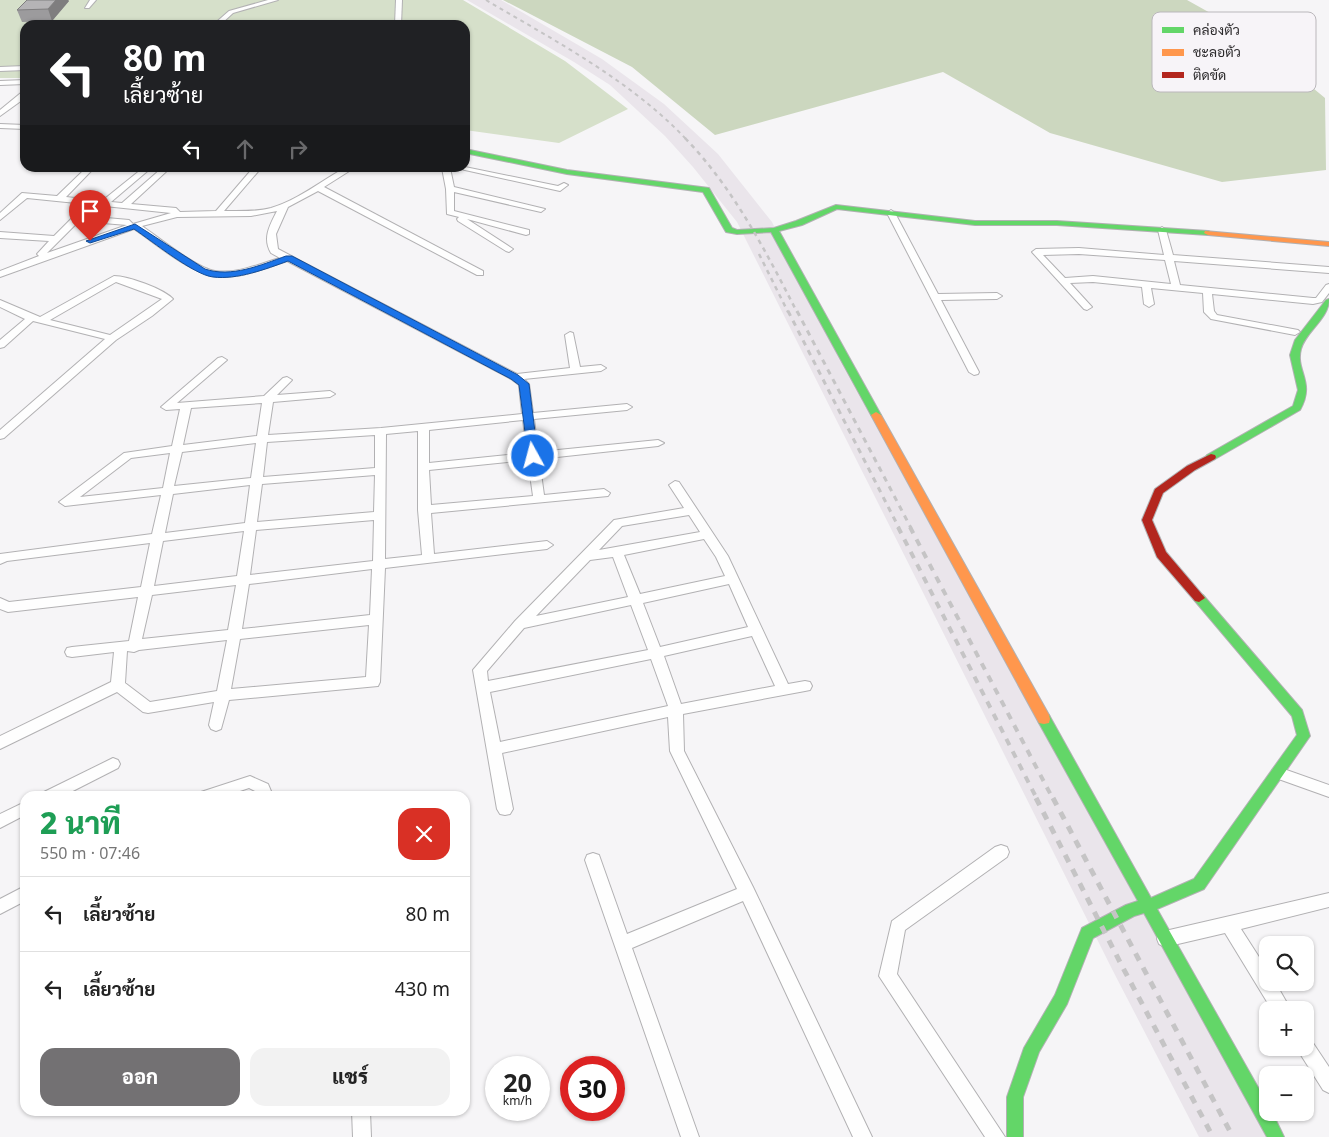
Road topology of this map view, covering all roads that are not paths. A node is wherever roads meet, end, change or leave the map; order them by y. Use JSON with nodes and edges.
{"nodes":[{"id":1,"x":93,"y":0,"type":"edge"},
{"id":2,"x":274,"y":0,"type":"edge"},
{"id":3,"x":399,"y":0,"type":"edge"},
{"id":4,"x":87,"y":7,"type":"dead end"},
{"id":5,"x":222,"y":20,"type":"edge"},
{"id":6,"x":398,"y":20,"type":"edge"},
{"id":7,"x":20,"y":68,"type":"edge"},
{"id":8,"x":0,"y":69,"type":"edge"},
{"id":9,"x":20,"y":82,"type":"edge"},
{"id":10,"x":0,"y":83,"type":"edge"},
{"id":11,"x":20,"y":98,"type":"edge"},
{"id":12,"x":0,"y":114,"type":"edge"},
{"id":13,"x":0,"y":126,"type":"edge"},
{"id":14,"x":20,"y":127,"type":"edge"},
{"id":15,"x":470,"y":153,"type":"edge"},
{"id":16,"x":86,"y":172,"type":"edge"},
{"id":17,"x":142,"y":172,"type":"edge"},
{"id":18,"x":162,"y":172,"type":"edge"},
{"id":19,"x":254,"y":172,"type":"edge"},
{"id":20,"x":343,"y":172,"type":"edge"},
{"id":21,"x":461,"y":175,"type":"edge"},
{"id":22,"x":521,"y":179,"type":"dead end"},
{"id":23,"x":317,"y":187,"type":"junction"},
{"id":24,"x":59,"y":199,"type":"junction"},
{"id":25,"x":93,"y":202,"type":"junction"},
{"id":26,"x":104,"y":203,"type":"junction"},
{"id":27,"x":125,"y":205,"type":"junction"},
{"id":28,"x":284,"y":206,"type":"junction"},
{"id":29,"x":542,"y":209,"type":"dead end"},
{"id":30,"x":186,"y":212,"type":"junction"},
{"id":31,"x":450,"y":212,"type":"junction"},
{"id":32,"x":218,"y":213,"type":"junction"},
{"id":33,"x":891,"y":213,"type":"junction"},
{"id":34,"x":0,"y":217,"type":"edge"},
{"id":35,"x":77,"y":218,"type":"junction"},
{"id":36,"x":132,"y":225,"type":"junction"},
{"id":37,"x":774,"y":230,"type":"junction"},
{"id":38,"x":1162,"y":230,"type":"junction"},
{"id":39,"x":526,"y":232,"type":"dead end"},
{"id":40,"x":0,"y":235,"type":"edge"},
{"id":41,"x":56,"y":239,"type":"junction"},
{"id":42,"x":1329,"y":244,"type":"edge"},
{"id":43,"x":509,"y":249,"type":"dead end"},
{"id":44,"x":41,"y":254,"type":"dead end"},
{"id":45,"x":1168,"y":257,"type":"junction"},
{"id":46,"x":289,"y":258,"type":"junction"},
{"id":47,"x":1328,"y":272,"type":"edge"},
{"id":48,"x":480,"y":273,"type":"dead end"},
{"id":49,"x":0,"y":274,"type":"edge"},
{"id":50,"x":1062,"y":281,"type":"junction"},
{"id":51,"x":1146,"y":284,"type":"junction"},
{"id":52,"x":1176,"y":287,"type":"junction"},
{"id":53,"x":1329,"y":287,"type":"edge"},
{"id":54,"x":1207,"y":290,"type":"junction"},
{"id":55,"x":997,"y":296,"type":"dead end"},
{"id":56,"x":935,"y":297,"type":"junction"},
{"id":57,"x":1329,"y":302,"type":"edge"},
{"id":58,"x":0,"y":303,"type":"edge"},
{"id":59,"x":1149,"y":304,"type":"dead end"},
{"id":60,"x":1087,"y":307,"type":"dead end"},
{"id":61,"x":30,"y":318,"type":"junction"},
{"id":62,"x":41,"y":321,"type":"junction"},
{"id":63,"x":1295,"y":332,"type":"dead end"},
{"id":64,"x":570,"y":335,"type":"dead end"},
{"id":65,"x":112,"y":338,"type":"junction"},
{"id":66,"x":0,"y":345,"type":"edge"},
{"id":67,"x":222,"y":360,"type":"dead end"},
{"id":68,"x":601,"y":368,"type":"dead end"},
{"id":69,"x":576,"y":371,"type":"junction"},
{"id":70,"x":974,"y":372,"type":"dead end"},
{"id":71,"x":515,"y":377,"type":"junction"},
{"id":72,"x":287,"y":380,"type":"dead end"},
{"id":73,"x":330,"y":394,"type":"dead end"},
{"id":74,"x":268,"y":398,"type":"junction"},
{"id":75,"x":186,"y":406,"type":"junction"},
{"id":76,"x":627,"y":407,"type":"dead end"},
{"id":77,"x":528,"y":416,"type":"junction"},
{"id":78,"x":424,"y":427,"type":"junction"},
{"id":79,"x":381,"y":431,"type":"junction"},
{"id":80,"x":0,"y":436,"type":"edge"},
{"id":81,"x":262,"y":439,"type":"junction"},
{"id":82,"x":658,"y":443,"type":"dead end"},
{"id":83,"x":177,"y":449,"type":"junction"},
{"id":84,"x":533,"y":456,"type":"junction"},
{"id":85,"x":423,"y":467,"type":"junction"},
{"id":86,"x":380,"y":471,"type":"junction"},
{"id":87,"x":257,"y":481,"type":"junction"},
{"id":88,"x":675,"y":485,"type":"dead end"},
{"id":89,"x":167,"y":491,"type":"junction"},
{"id":90,"x":604,"y":493,"type":"dead end"},
{"id":91,"x":539,"y":500,"type":"junction"},
{"id":92,"x":424,"y":510,"type":"junction"},
{"id":93,"x":692,"y":510,"type":"junction"},
{"id":94,"x":379,"y":516,"type":"junction"},
{"id":95,"x":250,"y":526,"type":"junction"},
{"id":96,"x":708,"y":534,"type":"junction"},
{"id":97,"x":156,"y":538,"type":"junction"},
{"id":98,"x":547,"y":545,"type":"dead end"},
{"id":99,"x":617,"y":552,"type":"junction"},
{"id":100,"x":586,"y":556,"type":"junction"},
{"id":101,"x":428,"y":558,"type":"junction"},
{"id":102,"x":0,"y":560,"type":"edge"},
{"id":103,"x":379,"y":563,"type":"junction"},
{"id":104,"x":242,"y":579,"type":"junction"},
{"id":105,"x":733,"y":579,"type":"junction"},
{"id":106,"x":145,"y":591,"type":"junction"},
{"id":107,"x":635,"y":600,"type":"junction"},
{"id":108,"x":0,"y":603,"type":"edge"},
{"id":109,"x":377,"y":619,"type":"junction"},
{"id":110,"x":520,"y":624,"type":"junction"},
{"id":111,"x":756,"y":630,"type":"junction"},
{"id":112,"x":233,"y":634,"type":"junction"},
{"id":113,"x":127,"y":647,"type":"junction"},
{"id":114,"x":72,"y":652,"type":"dead end"},
{"id":115,"x":656,"y":653,"type":"junction"},
{"id":116,"x":118,"y":685,"type":"junction"},
{"id":117,"x":805,"y":686,"type":"dead end"},
{"id":118,"x":482,"y":688,"type":"junction"},
{"id":119,"x":784,"y":689,"type":"junction"},
{"id":120,"x":223,"y":695,"type":"junction"},
{"id":121,"x":676,"y":710,"type":"junction"},
{"id":122,"x":216,"y":725,"type":"dead end"},
{"id":123,"x":0,"y":743,"type":"edge"},
{"id":124,"x":495,"y":749,"type":"junction"},
{"id":125,"x":113,"y":764,"type":"dead end"},
{"id":126,"x":1278,"y":773,"type":"junction"},
{"id":127,"x":59,"y":791,"type":"edge"},
{"id":128,"x":222,"y":791,"type":"edge"},
{"id":129,"x":264,"y":791,"type":"edge"},
{"id":130,"x":1329,"y":791,"type":"edge"},
{"id":131,"x":505,"y":808,"type":"dead end"},
{"id":132,"x":20,"y":811,"type":"edge"},
{"id":133,"x":0,"y":821,"type":"edge"},
{"id":134,"x":1001,"y":852,"type":"dead end"},
{"id":135,"x":593,"y":860,"type":"dead end"},
{"id":136,"x":747,"y":892,"type":"junction"},
{"id":137,"x":20,"y":896,"type":"edge"},
{"id":138,"x":1329,"y":900,"type":"edge"},
{"id":139,"x":1146,"y":905,"type":"junction"},
{"id":140,"x":0,"y":907,"type":"edge"},
{"id":141,"x":1229,"y":924,"type":"junction"},
{"id":142,"x":1165,"y":939,"type":"junction"},
{"id":143,"x":622,"y":944,"type":"junction"},
{"id":144,"x":1276,"y":1001,"type":"edge"},
{"id":145,"x":1311,"y":1056,"type":"edge"},
{"id":146,"x":1329,"y":1084,"type":"edge"},
{"id":147,"x":361,"y":1116,"type":"edge"},
{"id":148,"x":362,"y":1137,"type":"edge"},
{"id":149,"x":690,"y":1137,"type":"edge"},
{"id":150,"x":863,"y":1137,"type":"edge"},
{"id":151,"x":996,"y":1137,"type":"edge"},
{"id":152,"x":1015,"y":1137,"type":"edge"},
{"id":153,"x":1276,"y":1137,"type":"edge"}],
"edges":[{"from":1,"to":4,"type":"street"},
{"from":2,"to":5,"type":"street"},
{"from":3,"to":6,"type":"street"},
{"from":7,"to":8,"type":"street"},
{"from":9,"to":10,"type":"street"},
{"from":11,"to":12,"type":"street"},
{"from":13,"to":14,"type":"street"},
{"from":15,"to":37,"type":"street"},
{"from":16,"to":24,"type":"street"},
{"from":17,"to":26,"type":"street"},
{"from":18,"to":27,"type":"street"},
{"from":19,"to":32,"type":"street"},
{"from":20,"to":23,"type":"street"},
{"from":21,"to":22,"type":"street"},
{"from":21,"to":29,"type":"street"},
{"from":21,"to":31,"type":"street"},
{"from":23,"to":28,"type":"street"},
{"from":23,"to":48,"type":"street"},
{"from":24,"to":25,"type":"street"},
{"from":24,"to":34,"type":"street"},
{"from":25,"to":26,"type":"street"},
{"from":25,"to":35,"type":"street"},
{"from":26,"to":27,"type":"street"},
{"from":27,"to":30,"type":"street"},
{"from":28,"to":32,"type":"street"},
{"from":28,"to":46,"type":"street"},
{"from":30,"to":32,"type":"street"},
{"from":30,"to":36,"type":"street"},
{"from":31,"to":39,"type":"street"},
{"from":31,"to":43,"type":"street"},
{"from":33,"to":37,"type":"street"},
{"from":33,"to":38,"type":"street"},
{"from":33,"to":56,"type":"street"},
{"from":35,"to":36,"type":"street"},
{"from":35,"to":41,"type":"street"},
{"from":36,"to":46,"type":"street"},
{"from":36,"to":49,"type":"street"},
{"from":37,"to":139,"type":"street"},
{"from":38,"to":42,"type":"street"},
{"from":38,"to":45,"type":"street"},
{"from":40,"to":41,"type":"street"},
{"from":41,"to":44,"type":"street"},
{"from":45,"to":47,"type":"street"},
{"from":45,"to":50,"type":"street"},
{"from":45,"to":52,"type":"street"},
{"from":46,"to":71,"type":"street"},
{"from":50,"to":51,"type":"street"},
{"from":50,"to":60,"type":"street"},
{"from":51,"to":52,"type":"street"},
{"from":51,"to":59,"type":"street"},
{"from":52,"to":54,"type":"street"},
{"from":53,"to":54,"type":"street"},
{"from":54,"to":63,"type":"street"},
{"from":55,"to":56,"type":"street"},
{"from":56,"to":70,"type":"street"},
{"from":57,"to":126,"type":"street"},
{"from":58,"to":61,"type":"street"},
{"from":61,"to":62,"type":"street"},
{"from":61,"to":66,"type":"street"},
{"from":62,"to":65,"type":"street"},
{"from":62,"to":65,"type":"street"},
{"from":64,"to":69,"type":"street"},
{"from":65,"to":80,"type":"street"},
{"from":67,"to":75,"type":"street"},
{"from":68,"to":69,"type":"street"},
{"from":69,"to":71,"type":"street"},
{"from":71,"to":77,"type":"street"},
{"from":72,"to":74,"type":"street"},
{"from":73,"to":74,"type":"street"},
{"from":74,"to":75,"type":"street"},
{"from":74,"to":81,"type":"street"},
{"from":75,"to":83,"type":"street"},
{"from":76,"to":77,"type":"street"},
{"from":77,"to":78,"type":"street"},
{"from":77,"to":84,"type":"street"},
{"from":78,"to":79,"type":"street"},
{"from":78,"to":85,"type":"street"},
{"from":79,"to":81,"type":"street"},
{"from":79,"to":86,"type":"street"},
{"from":81,"to":83,"type":"street"},
{"from":81,"to":87,"type":"street"},
{"from":82,"to":84,"type":"street"},
{"from":83,"to":89,"type":"street"},
{"from":83,"to":89,"type":"street"},
{"from":84,"to":85,"type":"street"},
{"from":84,"to":91,"type":"street"},
{"from":85,"to":92,"type":"street"},
{"from":86,"to":87,"type":"street"},
{"from":86,"to":94,"type":"street"},
{"from":87,"to":89,"type":"street"},
{"from":87,"to":95,"type":"street"},
{"from":88,"to":93,"type":"street"},
{"from":89,"to":97,"type":"street"},
{"from":90,"to":91,"type":"street"},
{"from":91,"to":92,"type":"street"},
{"from":92,"to":101,"type":"street"},
{"from":93,"to":96,"type":"street"},
{"from":93,"to":100,"type":"street"},
{"from":94,"to":95,"type":"street"},
{"from":94,"to":103,"type":"street"},
{"from":95,"to":97,"type":"street"},
{"from":95,"to":104,"type":"street"},
{"from":96,"to":99,"type":"street"},
{"from":96,"to":105,"type":"street"},
{"from":97,"to":102,"type":"street"},
{"from":97,"to":106,"type":"street"},
{"from":98,"to":101,"type":"street"},
{"from":99,"to":100,"type":"street"},
{"from":99,"to":107,"type":"street"},
{"from":100,"to":110,"type":"street"},
{"from":101,"to":103,"type":"street"},
{"from":103,"to":104,"type":"street"},
{"from":103,"to":109,"type":"street"},
{"from":104,"to":106,"type":"street"},
{"from":104,"to":112,"type":"street"},
{"from":105,"to":107,"type":"street"},
{"from":105,"to":111,"type":"street"},
{"from":106,"to":108,"type":"street"},
{"from":106,"to":113,"type":"street"},
{"from":107,"to":110,"type":"street"},
{"from":107,"to":115,"type":"street"},
{"from":109,"to":112,"type":"street"},
{"from":109,"to":120,"type":"street"},
{"from":110,"to":118,"type":"street"},
{"from":111,"to":115,"type":"street"},
{"from":111,"to":119,"type":"street"},
{"from":112,"to":113,"type":"street"},
{"from":112,"to":120,"type":"street"},
{"from":113,"to":114,"type":"street"},
{"from":113,"to":116,"type":"street"},
{"from":115,"to":118,"type":"street"},
{"from":115,"to":121,"type":"street"},
{"from":116,"to":120,"type":"street"},
{"from":116,"to":123,"type":"street"},
{"from":117,"to":119,"type":"street"},
{"from":118,"to":124,"type":"street"},
{"from":119,"to":121,"type":"street"},
{"from":120,"to":122,"type":"street"},
{"from":121,"to":124,"type":"street"},
{"from":121,"to":136,"type":"street"},
{"from":124,"to":131,"type":"street"},
{"from":125,"to":127,"type":"street"},
{"from":126,"to":130,"type":"street"},
{"from":126,"to":139,"type":"street"},
{"from":128,"to":129,"type":"street"},
{"from":132,"to":133,"type":"street"},
{"from":134,"to":151,"type":"street"},
{"from":135,"to":143,"type":"street"},
{"from":136,"to":143,"type":"street"},
{"from":136,"to":150,"type":"street"},
{"from":137,"to":140,"type":"street"},
{"from":138,"to":141,"type":"street"},
{"from":139,"to":142,"type":"street"},
{"from":139,"to":152,"type":"street"},
{"from":141,"to":142,"type":"street"},
{"from":141,"to":144,"type":"street"},
{"from":142,"to":153,"type":"street"},
{"from":143,"to":149,"type":"street"},
{"from":145,"to":146,"type":"street"},
{"from":147,"to":148,"type":"street"}]}
